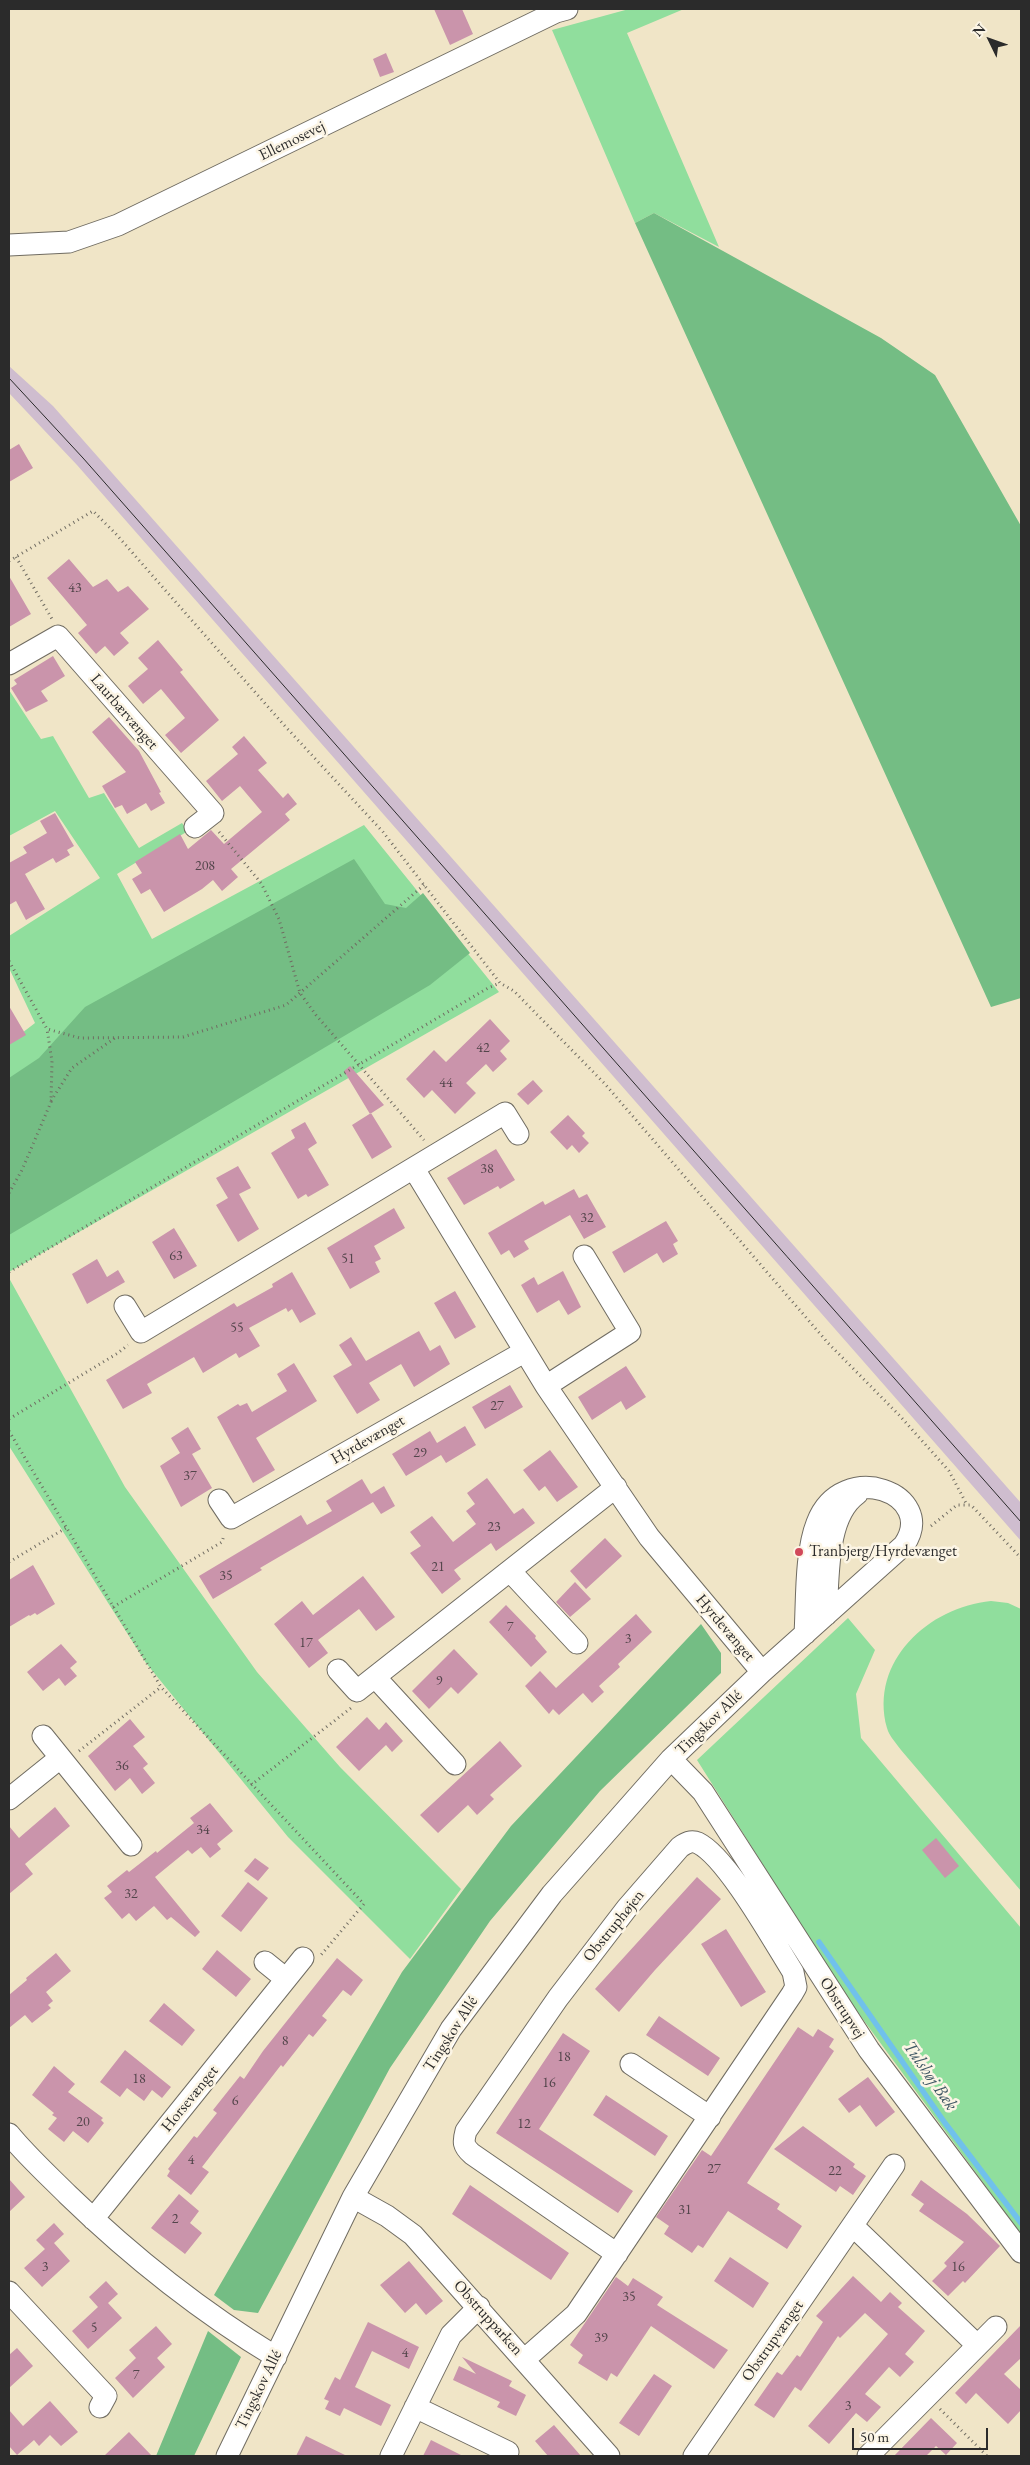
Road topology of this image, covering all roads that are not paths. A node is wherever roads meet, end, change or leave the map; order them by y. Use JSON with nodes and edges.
{"nodes":[{"id":1,"x":559,"y":10,"type":"edge"},
{"id":2,"x":9,"y":245,"type":"edge"},
{"id":3,"x":9,"y":664,"type":"edge"},
{"id":4,"x":201,"y":823,"type":"road end"},
{"id":5,"x":518,"y":1134,"type":"dead end"},
{"id":6,"x":414,"y":1169,"type":"junction"},
{"id":7,"x":584,"y":1256,"type":"dead end"},
{"id":8,"x":125,"y":1306,"type":"dead end"},
{"id":9,"x":524,"y":1352,"type":"junction"},
{"id":10,"x":546,"y":1386,"type":"junction"},
{"id":11,"x":616,"y":1487,"type":"junction"},
{"id":12,"x":870,"y":1487,"type":"junction"},
{"id":13,"x":219,"y":1500,"type":"dead end"},
{"id":14,"x":510,"y":1570,"type":"junction"},
{"id":15,"x":826,"y":1615,"type":"junction"},
{"id":16,"x":805,"y":1634,"type":"junction"},
{"id":17,"x":577,"y":1643,"type":"dead end"},
{"id":18,"x":338,"y":1670,"type":"dead end"},
{"id":19,"x":762,"y":1672,"type":"junction"},
{"id":20,"x":375,"y":1677,"type":"junction"},
{"id":21,"x":43,"y":1736,"type":"dead end"},
{"id":22,"x":60,"y":1758,"type":"junction"},
{"id":23,"x":672,"y":1759,"type":"junction"},
{"id":24,"x":455,"y":1764,"type":"dead end"},
{"id":25,"x":9,"y":1799,"type":"edge"},
{"id":26,"x":131,"y":1845,"type":"dead end"},
{"id":27,"x":303,"y":1958,"type":"dead end"},
{"id":28,"x":265,"y":1962,"type":"dead end"},
{"id":29,"x":286,"y":1979,"type":"junction"},
{"id":30,"x":631,"y":2064,"type":"dead end"},
{"id":31,"x":710,"y":2117,"type":"junction"},
{"id":32,"x":9,"y":2137,"type":"edge"},
{"id":33,"x":894,"y":2165,"type":"dead end"},
{"id":34,"x":353,"y":2197,"type":"junction"},
{"id":35,"x":93,"y":2219,"type":"junction"},
{"id":36,"x":852,"y":2226,"type":"junction"},
{"id":37,"x":1021,"y":2252,"type":"edge"},
{"id":38,"x":617,"y":2254,"type":"junction"},
{"id":39,"x":9,"y":2292,"type":"edge"},
{"id":40,"x":479,"y":2307,"type":"junction"},
{"id":41,"x":996,"y":2327,"type":"dead end"},
{"id":42,"x":977,"y":2346,"type":"junction"},
{"id":43,"x":276,"y":2356,"type":"junction"},
{"id":44,"x":525,"y":2359,"type":"junction"},
{"id":45,"x":100,"y":2407,"type":"dead end"},
{"id":46,"x":415,"y":2407,"type":"junction"},
{"id":47,"x":227,"y":2456,"type":"edge"},
{"id":48,"x":391,"y":2456,"type":"edge"},
{"id":49,"x":506,"y":2456,"type":"edge"},
{"id":50,"x":609,"y":2456,"type":"edge"},
{"id":51,"x":694,"y":2456,"type":"edge"},
{"id":52,"x":868,"y":2456,"type":"edge"}],
"edges":[{"from":1,"to":2,"type":"street","name":"Ellemosevej"},
{"from":3,"to":4,"type":"street","name":"Laurbærvænget"},
{"from":5,"to":6,"type":"street"},
{"from":6,"to":8,"type":"street"},
{"from":6,"to":9,"type":"street","name":"Hyrdevænget"},
{"from":7,"to":10,"type":"street"},
{"from":9,"to":10,"type":"street","name":"Hyrdevænget"},
{"from":9,"to":13,"type":"street","name":"Hyrdevænget"},
{"from":10,"to":11,"type":"street","name":"Hyrdevænget"},
{"from":11,"to":14,"type":"street"},
{"from":11,"to":19,"type":"street","name":"Hyrdevænget"},
{"from":12,"to":15,"type":"street"},
{"from":12,"to":15,"type":"street","name":"Tingskov Allé"},
{"from":12,"to":16,"type":"street"},
{"from":14,"to":17,"type":"street"},
{"from":14,"to":20,"type":"street"},
{"from":15,"to":16,"type":"street","name":"Tingskov Allé"},
{"from":16,"to":19,"type":"street","name":"Tingskov Allé"},
{"from":18,"to":20,"type":"street"},
{"from":19,"to":23,"type":"street","name":"Tingskov Allé"},
{"from":20,"to":24,"type":"street"},
{"from":21,"to":22,"type":"street"},
{"from":22,"to":25,"type":"street"},
{"from":22,"to":26,"type":"street"},
{"from":23,"to":34,"type":"street","name":"Tingskov Allé"},
{"from":23,"to":37,"type":"street","name":"Obstrupvej"},
{"from":27,"to":29,"type":"street","name":"Horsevænget"},
{"from":28,"to":29,"type":"street"},
{"from":29,"to":35,"type":"street","name":"Horsevænget"},
{"from":30,"to":31,"type":"street"},
{"from":31,"to":38,"type":"street","name":"Obstruphøjen"},
{"from":31,"to":38,"type":"street","name":"Obstruphøjen"},
{"from":32,"to":35,"type":"street"},
{"from":33,"to":36,"type":"street","name":"Obstrupvænget"},
{"from":34,"to":40,"type":"street","name":"Obstrupparken"},
{"from":34,"to":43,"type":"street","name":"Tingskov Allé"},
{"from":35,"to":43,"type":"street"},
{"from":36,"to":42,"type":"street"},
{"from":36,"to":51,"type":"street","name":"Obstrupvænget"},
{"from":38,"to":44,"type":"street","name":"Obstruphøjen"},
{"from":39,"to":45,"type":"street"},
{"from":40,"to":44,"type":"street","name":"Obstrupparken"},
{"from":40,"to":46,"type":"street"},
{"from":41,"to":42,"type":"street"},
{"from":42,"to":52,"type":"street"},
{"from":43,"to":47,"type":"street","name":"Tingskov Allé"},
{"from":44,"to":50,"type":"street","name":"Obstrupparken"},
{"from":46,"to":48,"type":"street"},
{"from":46,"to":49,"type":"street"}]}
